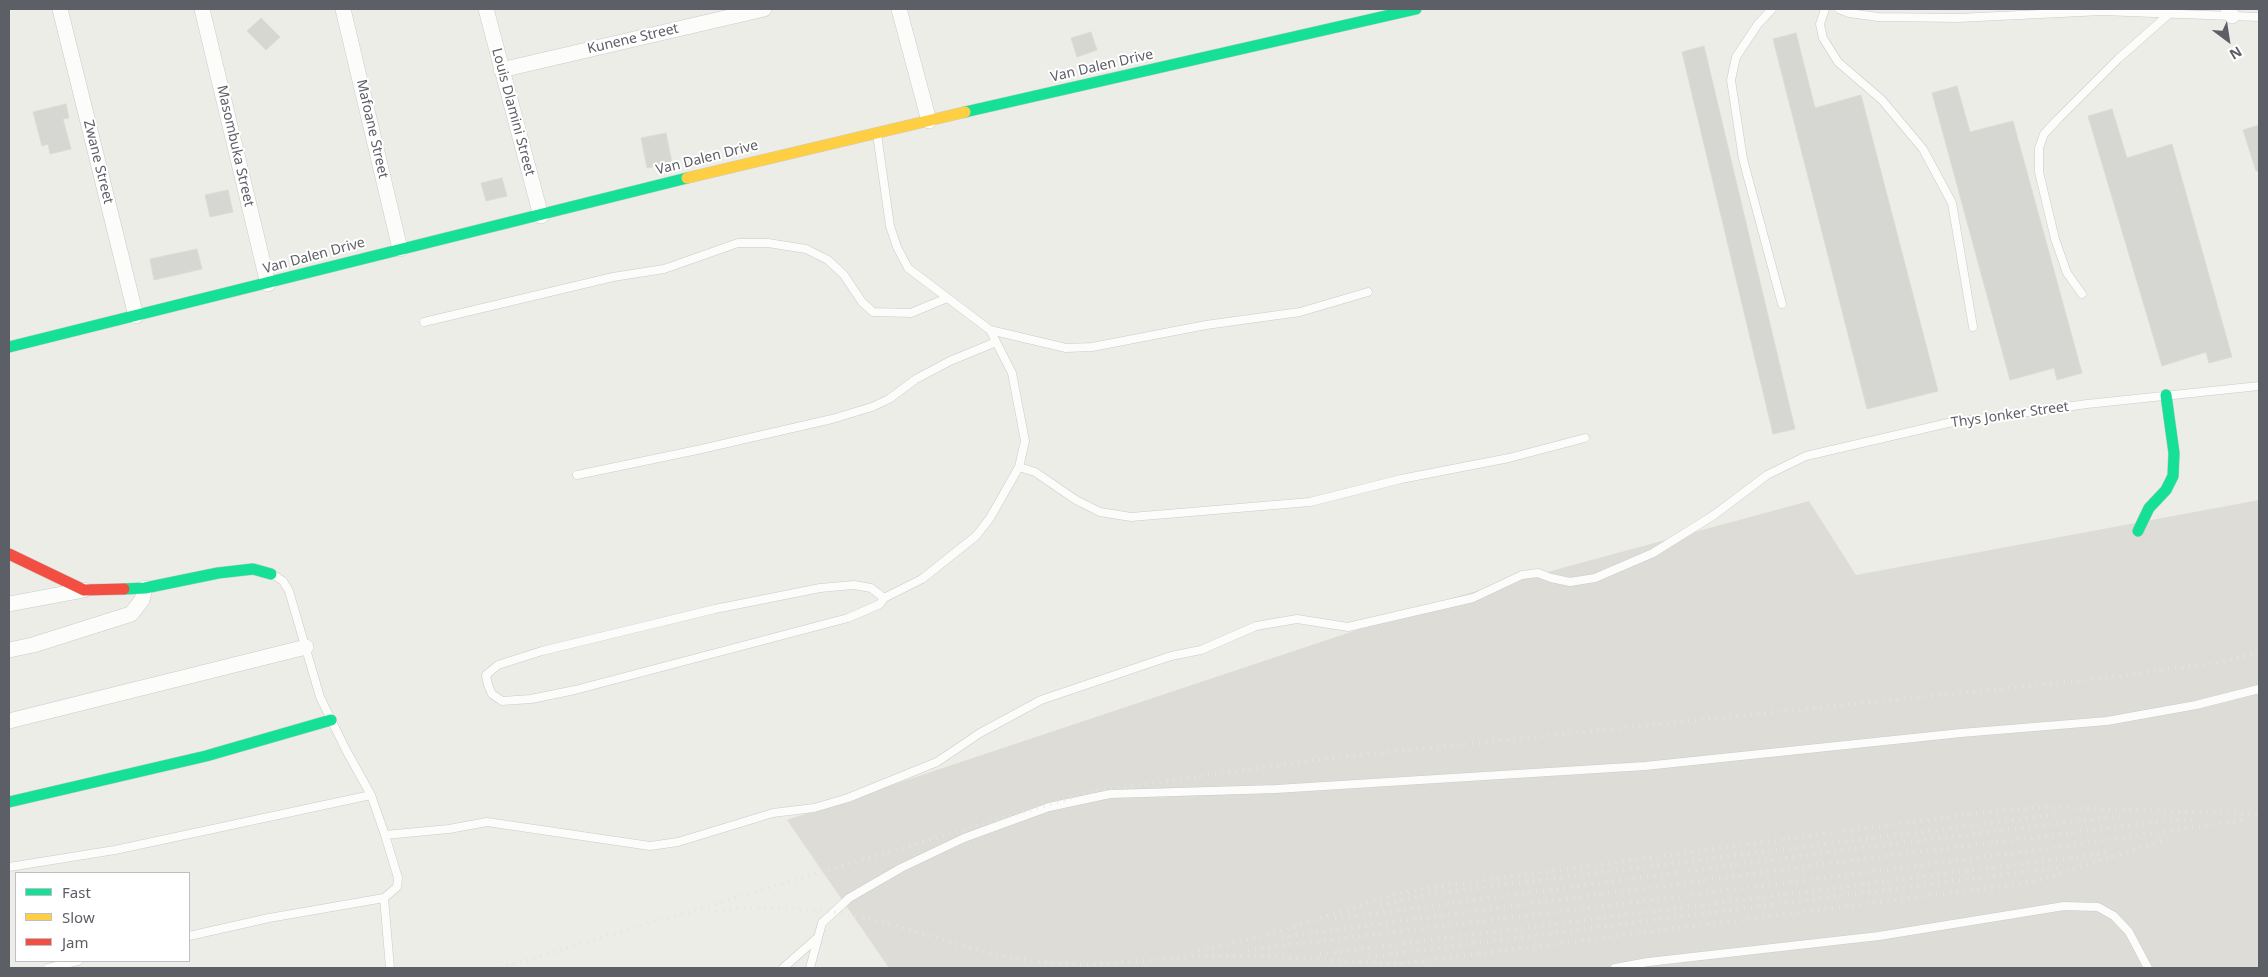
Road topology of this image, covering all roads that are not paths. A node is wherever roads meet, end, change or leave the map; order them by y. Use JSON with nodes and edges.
{"nodes":[{"id":1,"x":60,"y":9,"type":"edge"},
{"id":2,"x":202,"y":9,"type":"edge"},
{"id":3,"x":344,"y":9,"type":"edge"},
{"id":4,"x":486,"y":9,"type":"edge"},
{"id":5,"x":764,"y":9,"type":"edge"},
{"id":6,"x":899,"y":9,"type":"edge"},
{"id":7,"x":1416,"y":9,"type":"edge"},
{"id":8,"x":1772,"y":9,"type":"edge"},
{"id":9,"x":1825,"y":9,"type":"edge"},
{"id":10,"x":1839,"y":9,"type":"edge"},
{"id":11,"x":2230,"y":12,"type":"edge"},
{"id":12,"x":2169,"y":14,"type":"junction"},
{"id":13,"x":2259,"y":17,"type":"edge"},
{"id":14,"x":501,"y":70,"type":"junction"},
{"id":15,"x":929,"y":121,"type":"junction"},
{"id":16,"x":877,"y":132,"type":"junction"},
{"id":17,"x":541,"y":216,"type":"junction"},
{"id":18,"x":400,"y":249,"type":"junction"},
{"id":19,"x":268,"y":284,"type":"junction"},
{"id":20,"x":1368,"y":292,"type":"dead end"},
{"id":21,"x":2082,"y":294,"type":"dead end"},
{"id":22,"x":947,"y":298,"type":"junction"},
{"id":23,"x":1782,"y":304,"type":"dead end"},
{"id":24,"x":136,"y":316,"type":"junction"},
{"id":25,"x":424,"y":322,"type":"dead end"},
{"id":26,"x":1973,"y":327,"type":"dead end"},
{"id":27,"x":990,"y":330,"type":"junction"},
{"id":28,"x":996,"y":342,"type":"junction"},
{"id":29,"x":9,"y":347,"type":"edge"},
{"id":30,"x":2259,"y":386,"type":"edge"},
{"id":31,"x":2166,"y":395,"type":"junction"},
{"id":32,"x":1585,"y":438,"type":"dead end"},
{"id":33,"x":1019,"y":467,"type":"junction"},
{"id":34,"x":577,"y":474,"type":"dead end"},
{"id":35,"x":2138,"y":531,"type":"dead end"},
{"id":36,"x":9,"y":554,"type":"edge"},
{"id":37,"x":271,"y":574,"type":"joint"},
{"id":38,"x":145,"y":588,"type":"junction"},
{"id":39,"x":84,"y":590,"type":"junction"},
{"id":40,"x":884,"y":598,"type":"junction"},
{"id":41,"x":9,"y":604,"type":"edge"},
{"id":42,"x":306,"y":647,"type":"junction"},
{"id":43,"x":9,"y":650,"type":"edge"},
{"id":44,"x":2259,"y":689,"type":"edge"},
{"id":45,"x":331,"y":720,"type":"junction"},
{"id":46,"x":9,"y":721,"type":"edge"},
{"id":47,"x":371,"y":795,"type":"junction"},
{"id":48,"x":9,"y":802,"type":"edge"},
{"id":49,"x":386,"y":835,"type":"junction"},
{"id":50,"x":9,"y":867,"type":"edge"},
{"id":51,"x":384,"y":898,"type":"junction"},
{"id":52,"x":190,"y":936,"type":"edge"},
{"id":53,"x":818,"y":937,"type":"junction"},
{"id":54,"x":74,"y":962,"type":"edge"},
{"id":55,"x":48,"y":968,"type":"edge"},
{"id":56,"x":390,"y":968,"type":"edge"},
{"id":57,"x":783,"y":968,"type":"edge"},
{"id":58,"x":810,"y":968,"type":"edge"},
{"id":59,"x":1614,"y":968,"type":"edge"},
{"id":60,"x":2148,"y":968,"type":"edge"}],
"edges":[{"from":1,"to":24,"type":"street","name":"Zwane Street"},
{"from":2,"to":19,"type":"street","name":"Masombuka Street"},
{"from":3,"to":18,"type":"street","name":"Mafoane Street"},
{"from":4,"to":14,"type":"street","name":"Louis Dlamini Street"},
{"from":5,"to":14,"type":"street","name":"Kunene Street"},
{"from":6,"to":15,"type":"street"},
{"from":7,"to":15,"type":"street","name":"Van Dalen Drive"},
{"from":8,"to":23,"type":"lane"},
{"from":9,"to":26,"type":"lane"},
{"from":10,"to":12,"type":"lane"},
{"from":11,"to":12,"type":"lane"},
{"from":11,"to":13,"type":"lane"},
{"from":12,"to":21,"type":"lane"},
{"from":14,"to":17,"type":"street","name":"Louis Dlamini Street"},
{"from":15,"to":16,"type":"street","name":"Van Dalen Drive"},
{"from":16,"to":17,"type":"street","name":"Van Dalen Drive"},
{"from":16,"to":22,"type":"lane"},
{"from":17,"to":18,"type":"street","name":"Van Dalen Drive"},
{"from":18,"to":19,"type":"street","name":"Van Dalen Drive"},
{"from":19,"to":24,"type":"street","name":"Van Dalen Drive"},
{"from":20,"to":27,"type":"lane"},
{"from":22,"to":25,"type":"lane"},
{"from":22,"to":27,"type":"lane"},
{"from":24,"to":29,"type":"street","name":"Van Dalen Drive"},
{"from":27,"to":28,"type":"lane"},
{"from":28,"to":33,"type":"lane"},
{"from":28,"to":34,"type":"lane"},
{"from":30,"to":31,"type":"lane","name":"Thys Jonker Street"},
{"from":31,"to":35,"type":"street"},
{"from":31,"to":49,"type":"lane","name":"Thys Jonker Street"},
{"from":32,"to":33,"type":"lane"},
{"from":33,"to":40,"type":"lane"},
{"from":36,"to":39,"type":"street"},
{"from":37,"to":38,"type":"street"},
{"from":37,"to":42,"type":"lane"},
{"from":38,"to":39,"type":"street"},
{"from":38,"to":43,"type":"street"},
{"from":39,"to":41,"type":"street"},
{"from":40,"to":40,"type":"lane"},
{"from":42,"to":45,"type":"lane"},
{"from":42,"to":46,"type":"street"},
{"from":44,"to":53,"type":"lane"},
{"from":45,"to":47,"type":"lane"},
{"from":45,"to":48,"type":"street"},
{"from":47,"to":49,"type":"lane"},
{"from":47,"to":50,"type":"lane"},
{"from":49,"to":51,"type":"lane"},
{"from":51,"to":52,"type":"lane"},
{"from":51,"to":56,"type":"lane"},
{"from":53,"to":57,"type":"lane"},
{"from":53,"to":58,"type":"lane"},
{"from":54,"to":55,"type":"lane"},
{"from":59,"to":60,"type":"lane"}]}
